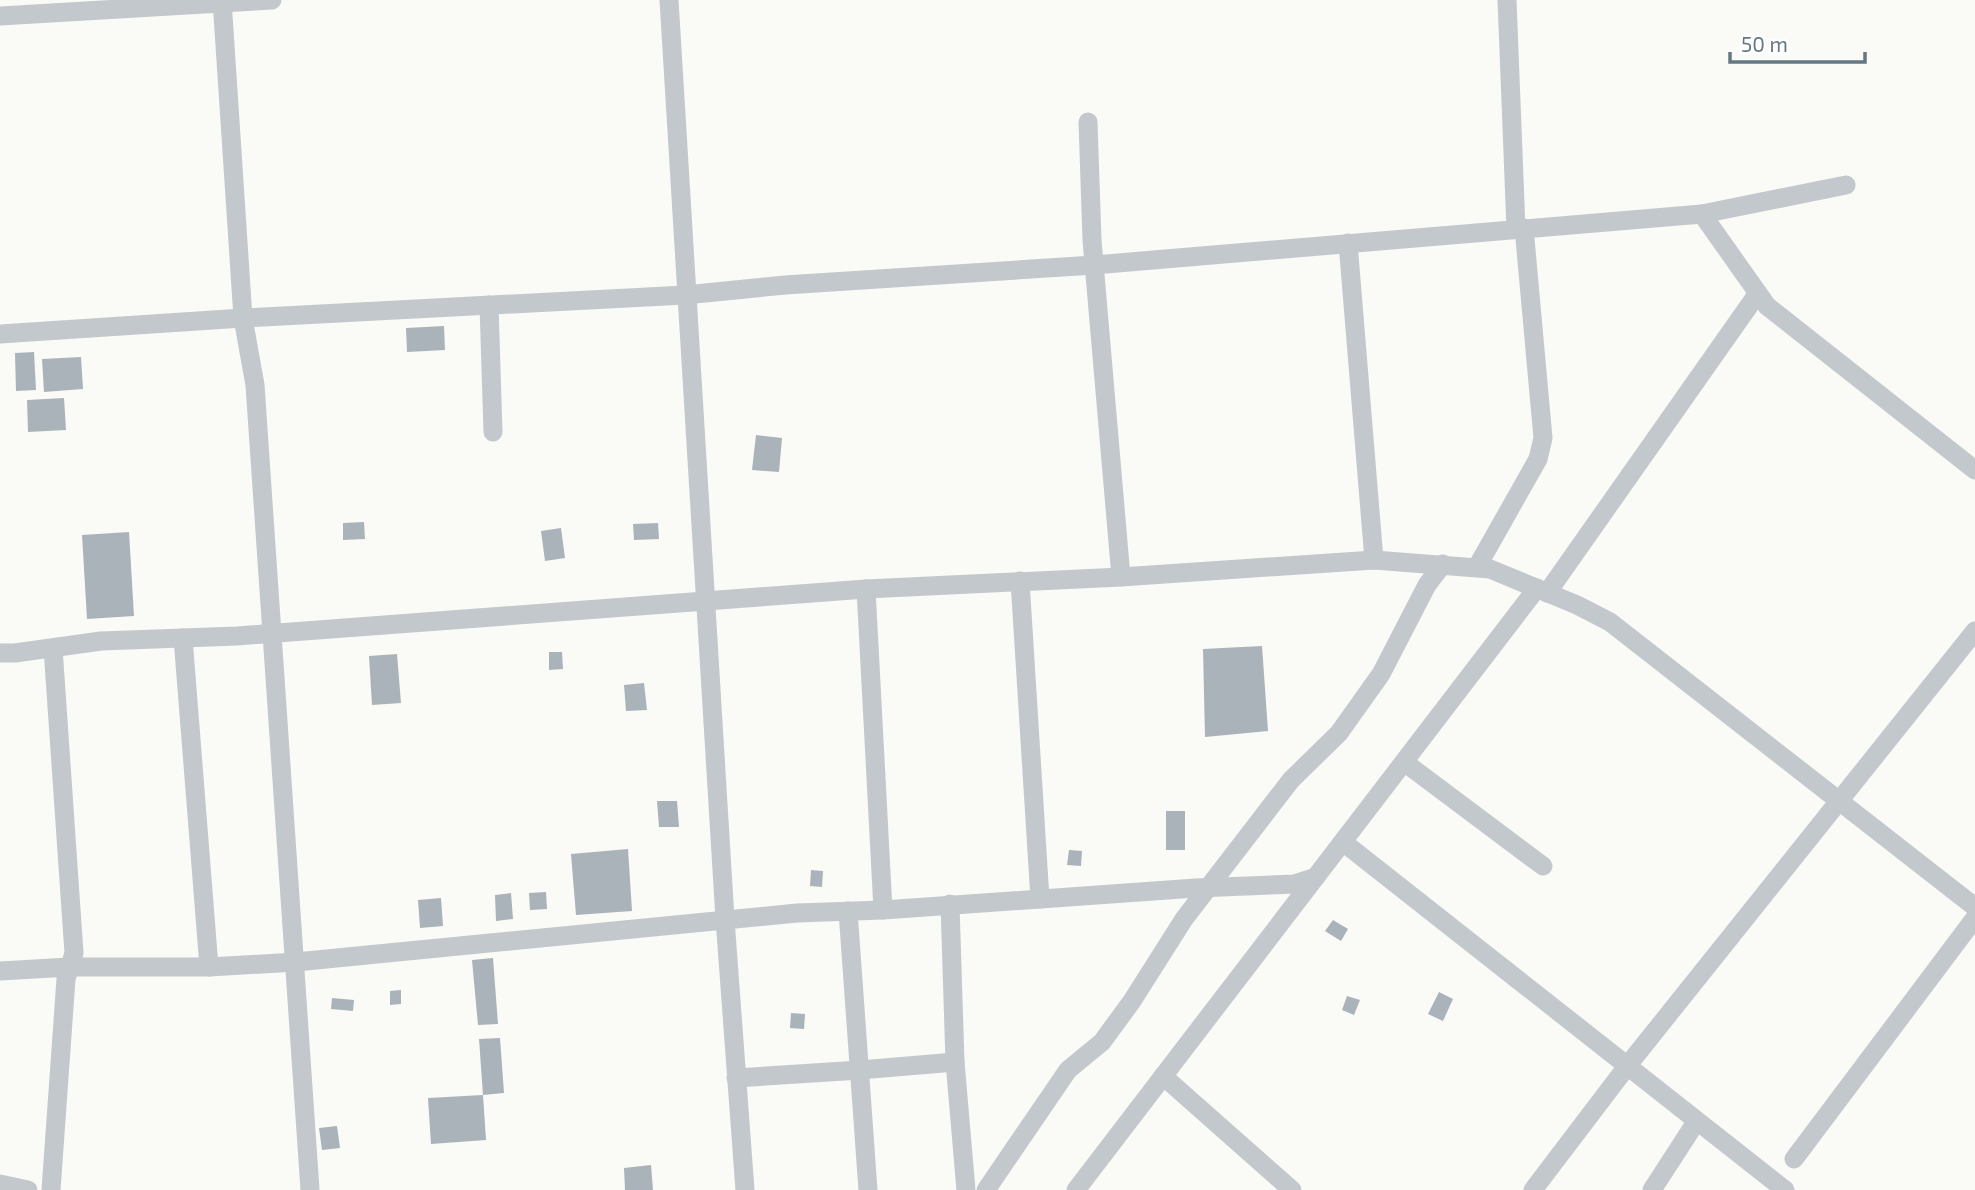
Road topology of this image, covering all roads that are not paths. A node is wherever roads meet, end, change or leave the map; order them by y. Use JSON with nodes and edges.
{"nodes":[{"id":1,"x":272,"y":0,"type":"edge"},
{"id":2,"x":669,"y":0,"type":"edge"},
{"id":3,"x":1507,"y":0,"type":"edge"},
{"id":4,"x":222,"y":2,"type":"edge"},
{"id":5,"x":0,"y":16,"type":"edge"},
{"id":6,"x":1088,"y":121,"type":"dead end"},
{"id":7,"x":1846,"y":185,"type":"dead end"},
{"id":8,"x":1702,"y":214,"type":"junction"},
{"id":9,"x":1520,"y":228,"type":"junction"},
{"id":10,"x":1348,"y":243,"type":"junction"},
{"id":11,"x":1094,"y":265,"type":"junction"},
{"id":12,"x":1758,"y":293,"type":"junction"},
{"id":13,"x":685,"y":295,"type":"junction"},
{"id":14,"x":489,"y":305,"type":"junction"},
{"id":15,"x":243,"y":318,"type":"junction"},
{"id":16,"x":0,"y":334,"type":"edge"},
{"id":17,"x":493,"y":432,"type":"dead end"},
{"id":18,"x":1975,"y":470,"type":"edge"},
{"id":19,"x":1374,"y":560,"type":"junction"},
{"id":20,"x":1443,"y":564,"type":"junction"},
{"id":21,"x":1477,"y":568,"type":"junction"},
{"id":22,"x":1121,"y":577,"type":"junction"},
{"id":23,"x":1020,"y":581,"type":"junction"},
{"id":24,"x":866,"y":589,"type":"junction"},
{"id":25,"x":1542,"y":590,"type":"junction"},
{"id":26,"x":707,"y":600,"type":"junction"},
{"id":27,"x":1975,"y":631,"type":"edge"},
{"id":28,"x":273,"y":632,"type":"junction"},
{"id":29,"x":183,"y":638,"type":"junction"},
{"id":30,"x":53,"y":648,"type":"junction"},
{"id":31,"x":0,"y":653,"type":"edge"},
{"id":32,"x":1404,"y":762,"type":"junction"},
{"id":33,"x":1838,"y":800,"type":"junction"},
{"id":34,"x":1343,"y":842,"type":"junction"},
{"id":35,"x":1543,"y":866,"type":"dead end"},
{"id":36,"x":1316,"y":877,"type":"junction"},
{"id":37,"x":1210,"y":888,"type":"junction"},
{"id":38,"x":1040,"y":899,"type":"junction"},
{"id":39,"x":950,"y":904,"type":"junction"},
{"id":40,"x":1975,"y":907,"type":"edge"},
{"id":41,"x":883,"y":910,"type":"junction"},
{"id":42,"x":848,"y":911,"type":"junction"},
{"id":43,"x":1975,"y":918,"type":"edge"},
{"id":44,"x":725,"y":919,"type":"junction"},
{"id":45,"x":296,"y":962,"type":"junction"},
{"id":46,"x":69,"y":967,"type":"junction"},
{"id":47,"x":209,"y":967,"type":"junction"},
{"id":48,"x":0,"y":971,"type":"edge"},
{"id":49,"x":955,"y":1062,"type":"junction"},
{"id":50,"x":1628,"y":1065,"type":"junction"},
{"id":51,"x":860,"y":1070,"type":"junction"},
{"id":52,"x":1163,"y":1076,"type":"junction"},
{"id":53,"x":736,"y":1078,"type":"junction"},
{"id":54,"x":1696,"y":1122,"type":"junction"},
{"id":55,"x":1794,"y":1160,"type":"dead end"},
{"id":56,"x":0,"y":1184,"type":"edge"},
{"id":57,"x":28,"y":1190,"type":"edge"},
{"id":58,"x":51,"y":1190,"type":"edge"},
{"id":59,"x":310,"y":1190,"type":"edge"},
{"id":60,"x":745,"y":1190,"type":"edge"},
{"id":61,"x":868,"y":1190,"type":"edge"},
{"id":62,"x":967,"y":1190,"type":"edge"},
{"id":63,"x":986,"y":1190,"type":"edge"},
{"id":64,"x":1076,"y":1190,"type":"edge"},
{"id":65,"x":1292,"y":1190,"type":"edge"},
{"id":66,"x":1533,"y":1190,"type":"edge"},
{"id":67,"x":1652,"y":1190,"type":"edge"},
{"id":68,"x":1785,"y":1190,"type":"edge"}],
"edges":[{"from":1,"to":4,"type":"street"},
{"from":2,"to":13,"type":"street"},
{"from":3,"to":9,"type":"street"},
{"from":4,"to":5,"type":"street"},
{"from":4,"to":15,"type":"street"},
{"from":6,"to":11,"type":"street"},
{"from":7,"to":8,"type":"street"},
{"from":8,"to":9,"type":"street"},
{"from":8,"to":12,"type":"street"},
{"from":9,"to":10,"type":"street"},
{"from":9,"to":21,"type":"street"},
{"from":10,"to":11,"type":"street"},
{"from":10,"to":19,"type":"street"},
{"from":11,"to":13,"type":"street"},
{"from":11,"to":22,"type":"street"},
{"from":12,"to":18,"type":"street"},
{"from":12,"to":25,"type":"street"},
{"from":13,"to":14,"type":"street"},
{"from":13,"to":26,"type":"street"},
{"from":14,"to":15,"type":"street"},
{"from":14,"to":17,"type":"street"},
{"from":15,"to":16,"type":"street"},
{"from":15,"to":28,"type":"street"},
{"from":19,"to":20,"type":"street"},
{"from":19,"to":22,"type":"street"},
{"from":20,"to":21,"type":"street"},
{"from":20,"to":37,"type":"street"},
{"from":21,"to":25,"type":"street"},
{"from":22,"to":23,"type":"street"},
{"from":23,"to":24,"type":"street"},
{"from":23,"to":38,"type":"street"},
{"from":24,"to":26,"type":"street"},
{"from":24,"to":41,"type":"street"},
{"from":25,"to":32,"type":"street"},
{"from":25,"to":33,"type":"street"},
{"from":26,"to":28,"type":"street"},
{"from":26,"to":44,"type":"street"},
{"from":27,"to":33,"type":"street"},
{"from":28,"to":29,"type":"street"},
{"from":28,"to":45,"type":"street"},
{"from":29,"to":30,"type":"street"},
{"from":29,"to":47,"type":"street"},
{"from":30,"to":31,"type":"street"},
{"from":30,"to":46,"type":"street"},
{"from":32,"to":34,"type":"street"},
{"from":32,"to":35,"type":"street"},
{"from":33,"to":40,"type":"street"},
{"from":33,"to":50,"type":"street"},
{"from":34,"to":36,"type":"street"},
{"from":34,"to":50,"type":"street"},
{"from":36,"to":37,"type":"street"},
{"from":36,"to":52,"type":"street"},
{"from":37,"to":38,"type":"street"},
{"from":37,"to":63,"type":"street"},
{"from":38,"to":39,"type":"street"},
{"from":39,"to":41,"type":"street"},
{"from":39,"to":49,"type":"street"},
{"from":41,"to":42,"type":"street"},
{"from":42,"to":44,"type":"street"},
{"from":42,"to":51,"type":"street"},
{"from":43,"to":55,"type":"street"},
{"from":44,"to":45,"type":"street"},
{"from":44,"to":53,"type":"street"},
{"from":45,"to":47,"type":"street"},
{"from":45,"to":59,"type":"street"},
{"from":46,"to":47,"type":"street"},
{"from":46,"to":48,"type":"street"},
{"from":46,"to":58,"type":"street"},
{"from":49,"to":51,"type":"street"},
{"from":49,"to":62,"type":"street"},
{"from":50,"to":54,"type":"street"},
{"from":50,"to":66,"type":"street"},
{"from":51,"to":53,"type":"street"},
{"from":51,"to":61,"type":"street"},
{"from":52,"to":64,"type":"street"},
{"from":52,"to":65,"type":"street"},
{"from":53,"to":60,"type":"street"},
{"from":54,"to":67,"type":"street"},
{"from":54,"to":68,"type":"street"},
{"from":56,"to":57,"type":"street"}]}
